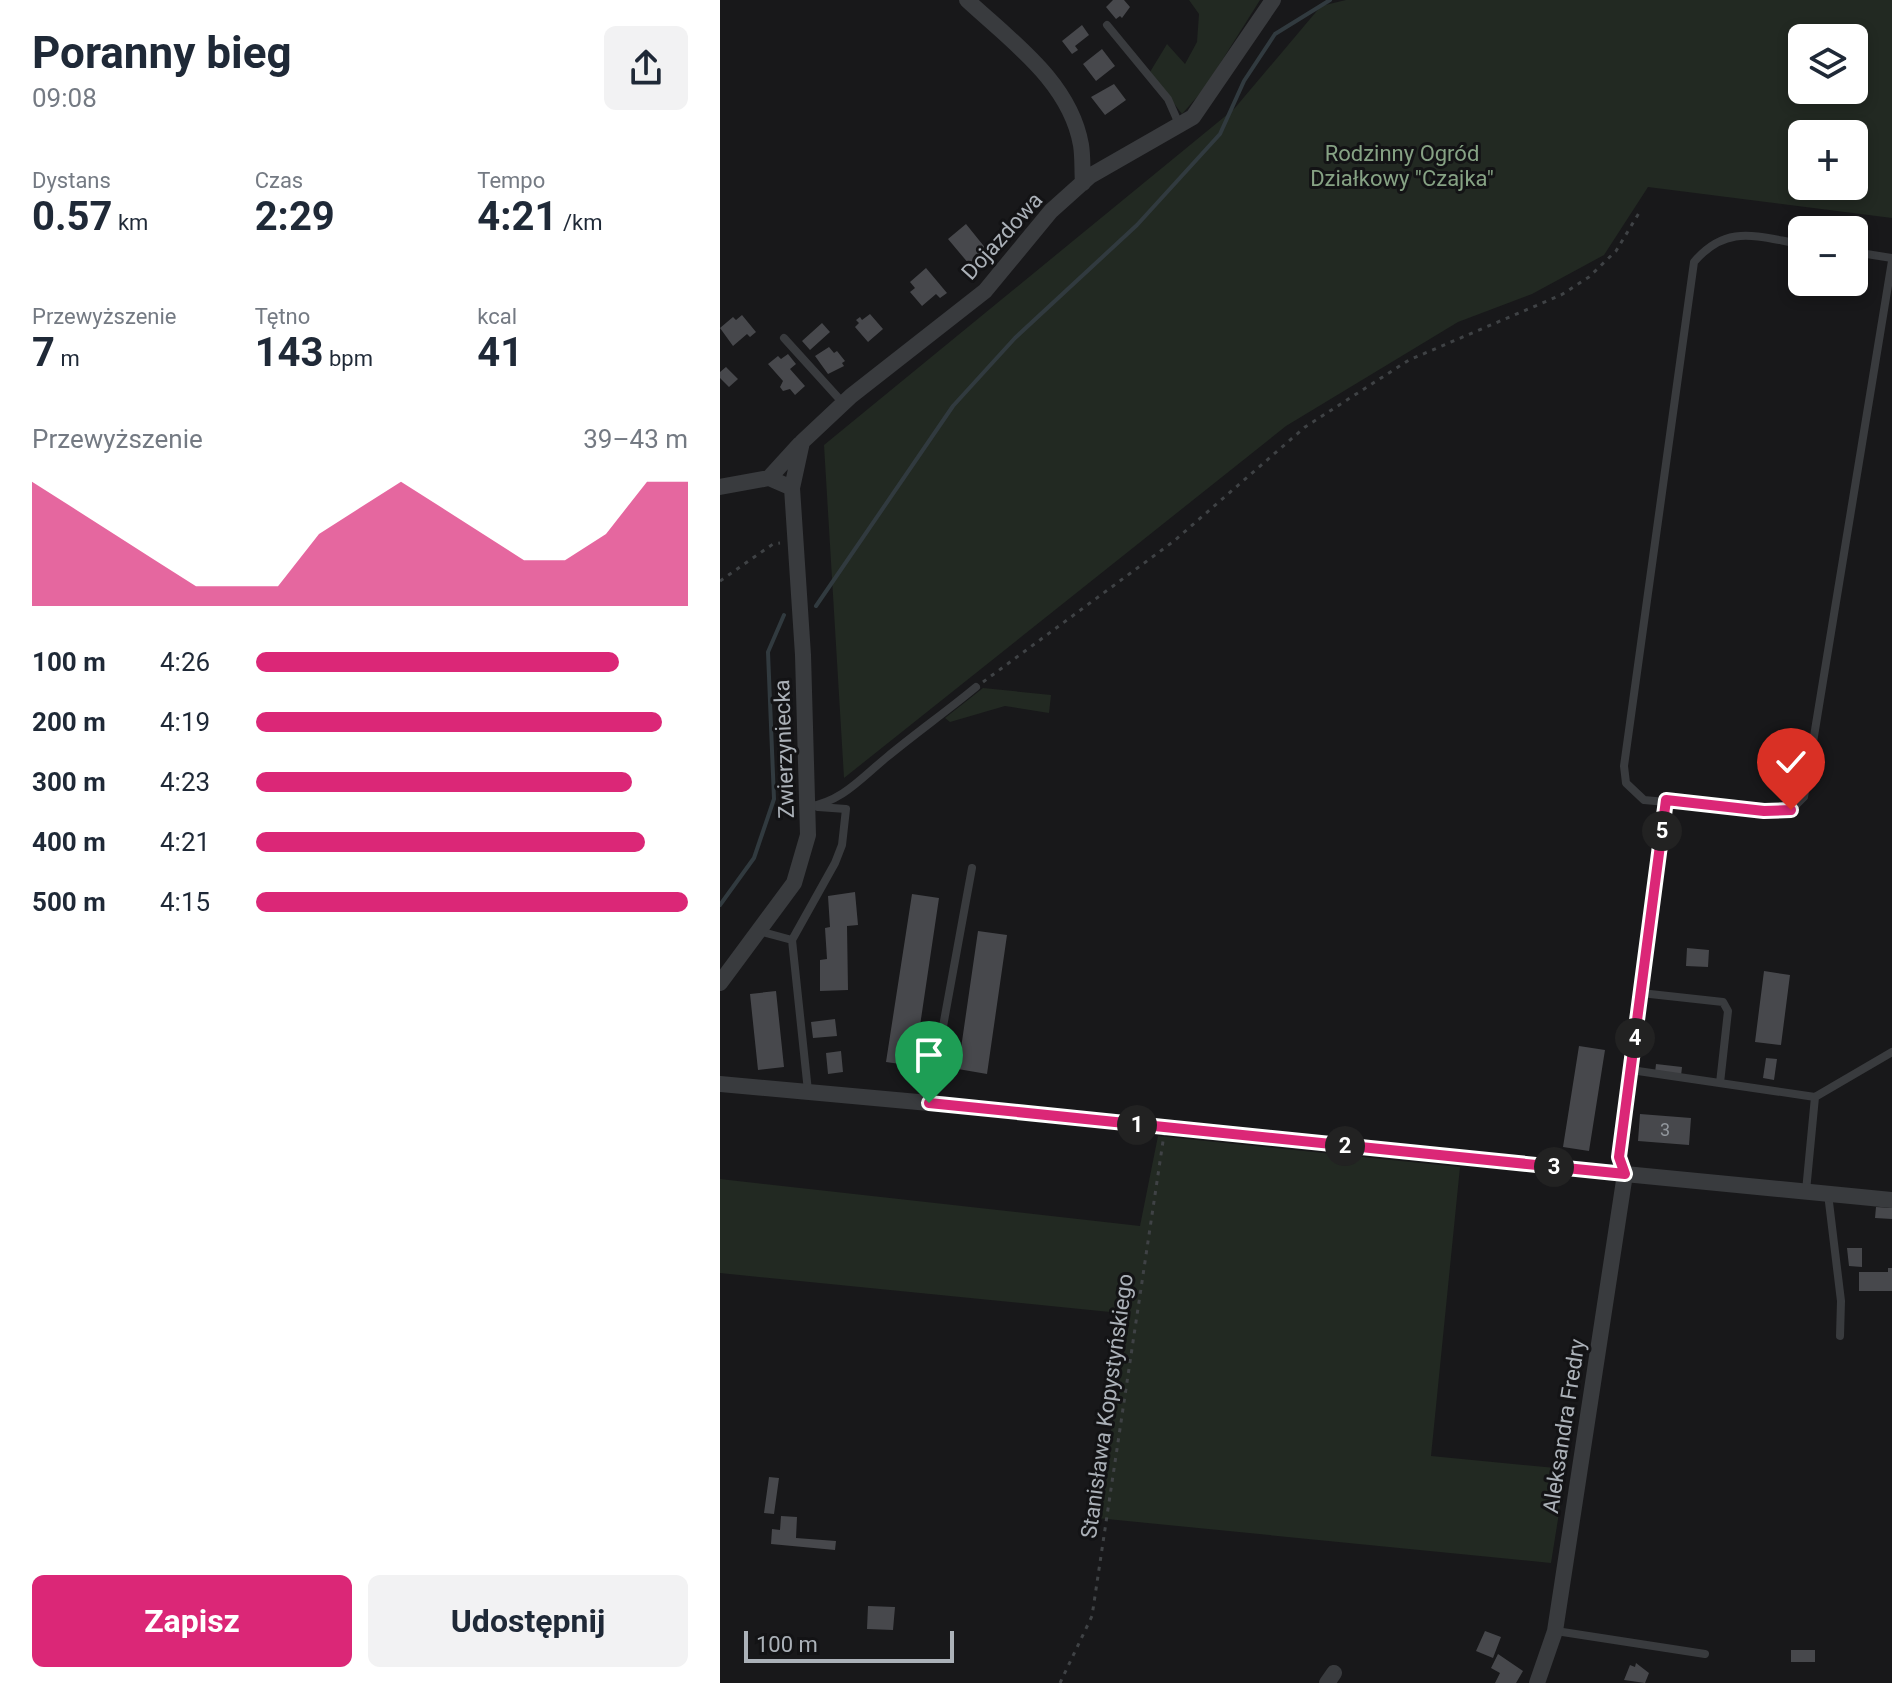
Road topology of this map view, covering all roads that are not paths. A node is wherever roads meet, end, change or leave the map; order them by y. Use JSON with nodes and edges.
{"nodes":[{"id":1,"x":967,"y":0,"type":"edge"},
{"id":2,"x":1273,"y":0,"type":"edge"},
{"id":3,"x":1107,"y":25,"type":"dead end"},
{"id":4,"x":1179,"y":125,"type":"junction"},
{"id":5,"x":1083,"y":183,"type":"junction"},
{"id":6,"x":1788,"y":242,"type":"edge"},
{"id":7,"x":1868,"y":255,"type":"edge"},
{"id":8,"x":1892,"y":259,"type":"edge"},
{"id":9,"x":784,"y":338,"type":"dead end"},
{"id":10,"x":843,"y":403,"type":"junction"},
{"id":11,"x":802,"y":442,"type":"junction"},
{"id":12,"x":769,"y":478,"type":"junction"},
{"id":13,"x":720,"y":487,"type":"edge"},
{"id":14,"x":792,"y":488,"type":"junction"},
{"id":15,"x":976,"y":687,"type":"road end"},
{"id":16,"x":1666,"y":800,"type":"junction"},
{"id":17,"x":807,"y":807,"type":"junction"},
{"id":18,"x":972,"y":868,"type":"dead end"},
{"id":19,"x":759,"y":931,"type":"junction"},
{"id":20,"x":792,"y":940,"type":"junction"},
{"id":21,"x":720,"y":983,"type":"edge"},
{"id":22,"x":1641,"y":993,"type":"junction"},
{"id":23,"x":1892,"y":1052,"type":"edge"},
{"id":24,"x":1631,"y":1070,"type":"junction"},
{"id":25,"x":1720,"y":1083,"type":"junction"},
{"id":26,"x":720,"y":1084,"type":"edge"},
{"id":27,"x":808,"y":1092,"type":"junction"},
{"id":28,"x":1815,"y":1097,"type":"junction"},
{"id":29,"x":929,"y":1103,"type":"joint"},
{"id":30,"x":1625,"y":1174,"type":"junction"},
{"id":31,"x":1806,"y":1191,"type":"junction"},
{"id":32,"x":1828,"y":1193,"type":"junction"},
{"id":33,"x":1892,"y":1200,"type":"edge"},
{"id":34,"x":1840,"y":1336,"type":"dead end"},
{"id":35,"x":1555,"y":1631,"type":"junction"},
{"id":36,"x":1705,"y":1654,"type":"dead end"},
{"id":37,"x":1537,"y":1683,"type":"edge"}],
"edges":[{"from":1,"to":5,"type":"street"},
{"from":2,"to":4,"type":"street","name":"Dojazdowa"},
{"from":3,"to":4,"type":"lane"},
{"from":4,"to":5,"type":"street","name":"Dojazdowa"},
{"from":5,"to":10,"type":"street","name":"Dojazdowa"},
{"from":6,"to":16,"type":"lane"},
{"from":7,"to":8,"type":"lane"},
{"from":8,"to":16,"type":"lane"},
{"from":9,"to":10,"type":"lane"},
{"from":10,"to":11,"type":"street","name":"Dojazdowa"},
{"from":11,"to":12,"type":"street","name":"Dojazdowa"},
{"from":11,"to":14,"type":"street"},
{"from":12,"to":13,"type":"street"},
{"from":12,"to":14,"type":"street"},
{"from":14,"to":17,"type":"street","name":"Zwierzyniecka"},
{"from":15,"to":17,"type":"lane"},
{"from":16,"to":22,"type":"lane"},
{"from":17,"to":19,"type":"street","name":"Zwierzyniecka"},
{"from":17,"to":20,"type":"lane"},
{"from":18,"to":29,"type":"lane"},
{"from":19,"to":20,"type":"lane"},
{"from":19,"to":21,"type":"street","name":"Zwierzyniecka"},
{"from":20,"to":27,"type":"lane"},
{"from":22,"to":24,"type":"lane"},
{"from":22,"to":25,"type":"lane"},
{"from":23,"to":28,"type":"lane"},
{"from":24,"to":25,"type":"lane"},
{"from":24,"to":30,"type":"lane"},
{"from":25,"to":28,"type":"lane"},
{"from":26,"to":27,"type":"street"},
{"from":27,"to":29,"type":"street"},
{"from":28,"to":31,"type":"lane"},
{"from":30,"to":31,"type":"street"},
{"from":30,"to":35,"type":"street","name":"Aleksandra Fredry"},
{"from":31,"to":32,"type":"street"},
{"from":32,"to":33,"type":"street"},
{"from":32,"to":34,"type":"lane"},
{"from":35,"to":36,"type":"lane"},
{"from":35,"to":37,"type":"street","name":"Aleksandra Fredry"}]}
